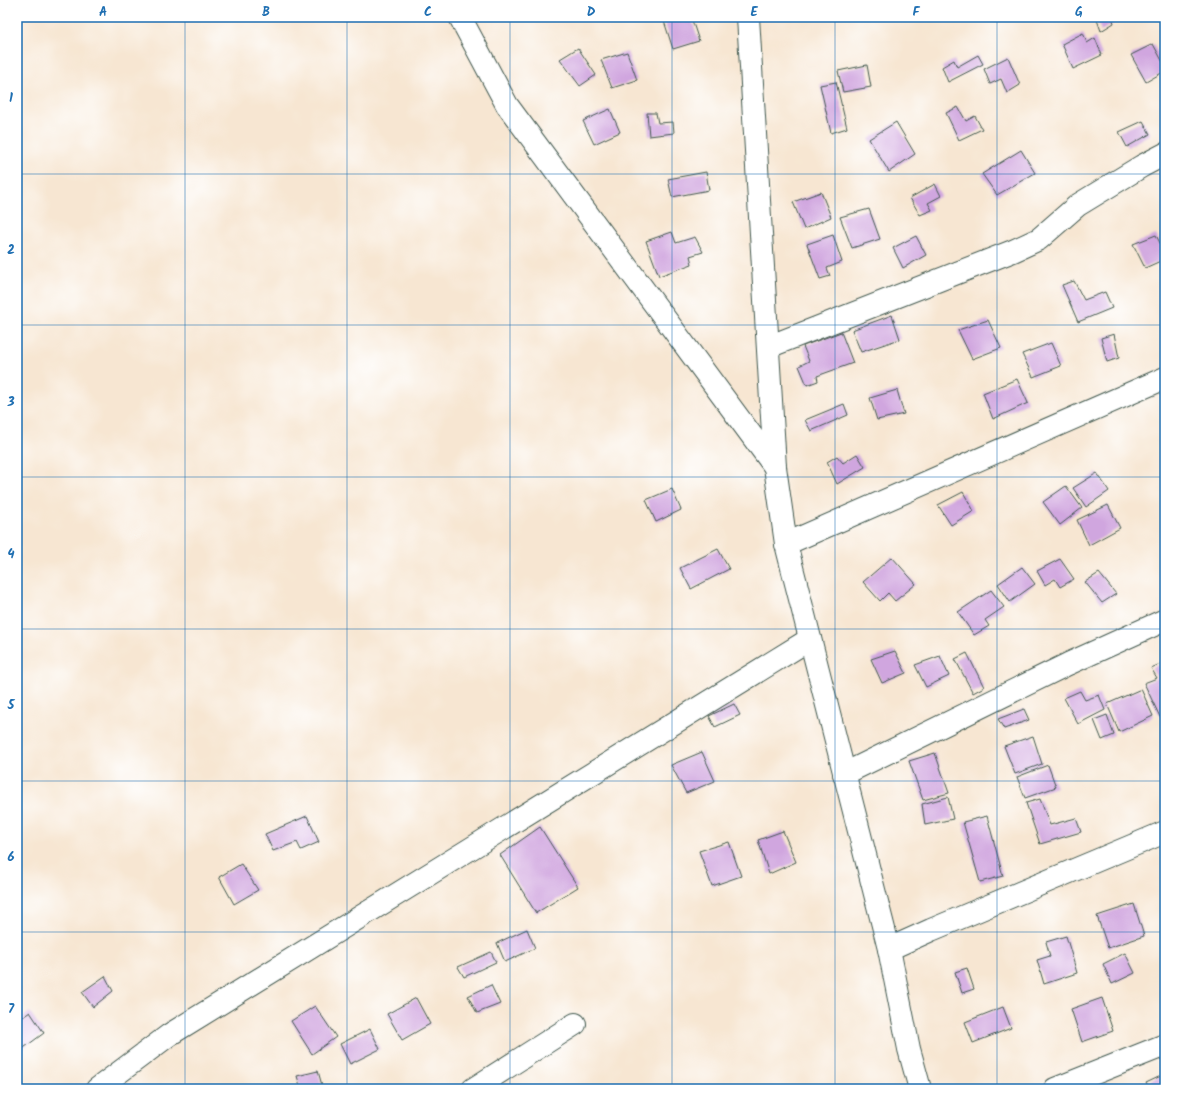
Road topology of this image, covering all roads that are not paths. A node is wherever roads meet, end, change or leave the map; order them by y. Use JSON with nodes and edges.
{"nodes":[{"id":1,"x":460,"y":17,"type":"edge"},
{"id":2,"x":748,"y":17,"type":"edge"},
{"id":3,"x":1165,"y":154,"type":"edge"},
{"id":4,"x":768,"y":347,"type":"junction"},
{"id":5,"x":1165,"y":378,"type":"edge"},
{"id":6,"x":775,"y":467,"type":"junction"},
{"id":7,"x":786,"y":544,"type":"junction"},
{"id":8,"x":1165,"y":620,"type":"edge"},
{"id":9,"x":810,"y":639,"type":"junction"},
{"id":10,"x":844,"y":774,"type":"junction"},
{"id":11,"x":1165,"y":832,"type":"edge"},
{"id":12,"x":889,"y":949,"type":"junction"},
{"id":13,"x":575,"y":1024,"type":"dead end"},
{"id":14,"x":1165,"y":1045,"type":"edge"},
{"id":15,"x":97,"y":1089,"type":"edge"},
{"id":16,"x":473,"y":1089,"type":"edge"},
{"id":17,"x":920,"y":1089,"type":"edge"},
{"id":18,"x":1055,"y":1089,"type":"edge"}],
"edges":[{"from":1,"to":6,"type":"street"},
{"from":2,"to":4,"type":"street"},
{"from":3,"to":4,"type":"street"},
{"from":4,"to":6,"type":"street"},
{"from":5,"to":7,"type":"street"},
{"from":6,"to":7,"type":"street"},
{"from":7,"to":9,"type":"street"},
{"from":8,"to":10,"type":"street"},
{"from":9,"to":10,"type":"street"},
{"from":9,"to":15,"type":"street"},
{"from":10,"to":12,"type":"street"},
{"from":11,"to":12,"type":"street"},
{"from":12,"to":17,"type":"street"},
{"from":13,"to":16,"type":"street"},
{"from":14,"to":18,"type":"street"}]}
